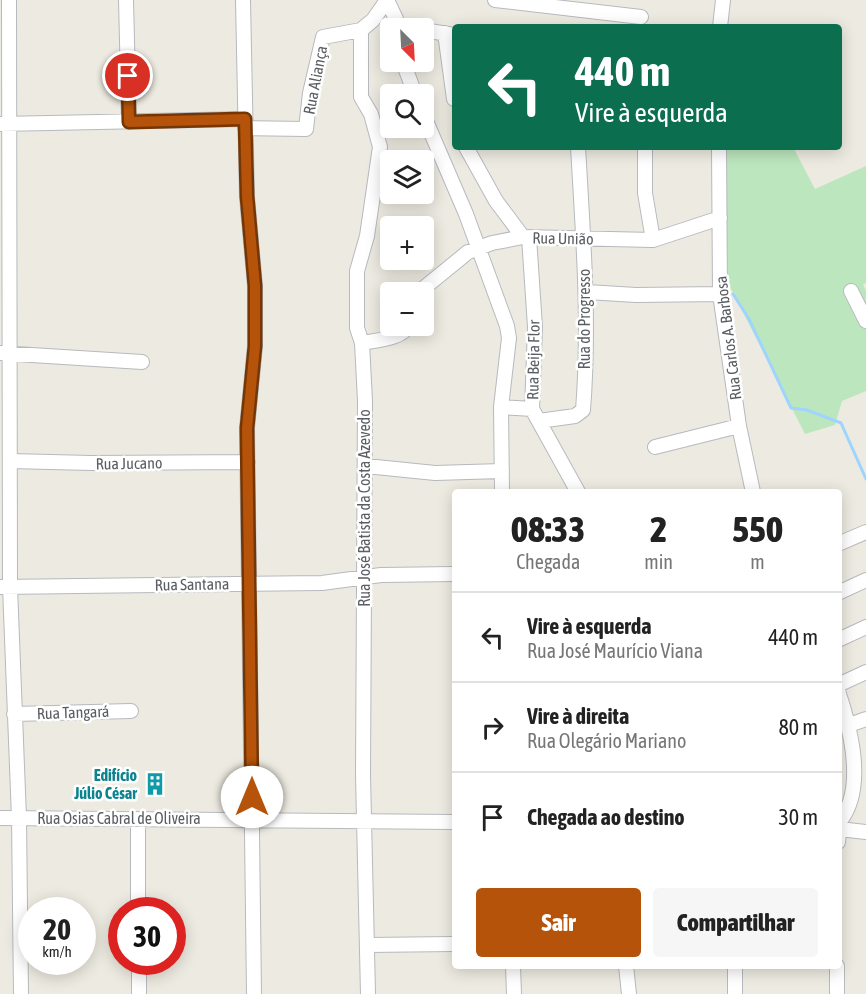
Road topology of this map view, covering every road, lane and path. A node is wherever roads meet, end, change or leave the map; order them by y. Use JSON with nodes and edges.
{"nodes":[{"id":1,"x":9,"y":0,"type":"edge"},
{"id":2,"x":126,"y":0,"type":"edge"},
{"id":3,"x":243,"y":0,"type":"edge"},
{"id":4,"x":387,"y":0,"type":"edge"},
{"id":5,"x":495,"y":0,"type":"edge"},
{"id":6,"x":723,"y":0,"type":"edge"},
{"id":7,"x":588,"y":5,"type":"edge"},
{"id":8,"x":641,"y":17,"type":"dead end"},
{"id":9,"x":394,"y":18,"type":"edge"},
{"id":10,"x":720,"y":24,"type":"edge"},
{"id":11,"x":361,"y":30,"type":"junction"},
{"id":12,"x":434,"y":32,"type":"edge"},
{"id":13,"x":450,"y":34,"type":"edge"},
{"id":14,"x":452,"y":66,"type":"edge"},
{"id":15,"x":129,"y":122,"type":"junction"},
{"id":16,"x":245,"y":123,"type":"junction"},
{"id":17,"x":5,"y":124,"type":"edge"},
{"id":18,"x":433,"y":138,"type":"edge"},
{"id":19,"x":468,"y":150,"type":"edge"},
{"id":20,"x":578,"y":150,"type":"edge"},
{"id":21,"x":645,"y":150,"type":"edge"},
{"id":22,"x":719,"y":150,"type":"edge"},
{"id":23,"x":720,"y":218,"type":"junction"},
{"id":24,"x":581,"y":238,"type":"junction"},
{"id":25,"x":653,"y":240,"type":"junction"},
{"id":26,"x":527,"y":242,"type":"junction"},
{"id":27,"x":478,"y":247,"type":"junction"},
{"id":28,"x":432,"y":282,"type":"edge"},
{"id":29,"x":851,"y":291,"type":"dead end"},
{"id":30,"x":587,"y":292,"type":"junction"},
{"id":31,"x":720,"y":294,"type":"junction"},
{"id":32,"x":866,"y":321,"type":"edge"},
{"id":33,"x":393,"y":336,"type":"edge"},
{"id":34,"x":362,"y":343,"type":"junction"},
{"id":35,"x":6,"y":353,"type":"edge"},
{"id":36,"x":142,"y":362,"type":"dead end"},
{"id":37,"x":501,"y":407,"type":"junction"},
{"id":38,"x":536,"y":415,"type":"junction"},
{"id":39,"x":740,"y":426,"type":"junction"},
{"id":40,"x":655,"y":447,"type":"dead end"},
{"id":41,"x":10,"y":461,"type":"junction"},
{"id":42,"x":248,"y":462,"type":"junction"},
{"id":43,"x":366,"y":466,"type":"junction"},
{"id":44,"x":502,"y":471,"type":"junction"},
{"id":45,"x":502,"y":489,"type":"edge"},
{"id":46,"x":576,"y":489,"type":"edge"},
{"id":47,"x":752,"y":489,"type":"edge"},
{"id":48,"x":866,"y":532,"type":"edge"},
{"id":49,"x":842,"y":542,"type":"edge"},
{"id":50,"x":452,"y":574,"type":"edge"},
{"id":51,"x":364,"y":577,"type":"junction"},
{"id":52,"x":866,"y":580,"type":"edge"},
{"id":53,"x":250,"y":583,"type":"junction"},
{"id":54,"x":5,"y":587,"type":"edge"},
{"id":55,"x":842,"y":591,"type":"edge"},
{"id":56,"x":866,"y":627,"type":"edge"},
{"id":57,"x":842,"y":637,"type":"edge"},
{"id":58,"x":866,"y":672,"type":"edge"},
{"id":59,"x":842,"y":683,"type":"edge"},
{"id":60,"x":842,"y":703,"type":"edge"},
{"id":61,"x":131,"y":711,"type":"dead end"},
{"id":62,"x":14,"y":714,"type":"junction"},
{"id":63,"x":866,"y":719,"type":"edge"},
{"id":64,"x":849,"y":725,"type":"junction"},
{"id":65,"x":862,"y":758,"type":"edge"},
{"id":66,"x":0,"y":818,"type":"edge"},
{"id":67,"x":19,"y":818,"type":"junction"},
{"id":68,"x":252,"y":818,"type":"junction"},
{"id":69,"x":138,"y":819,"type":"junction"},
{"id":70,"x":842,"y":820,"type":"edge"},
{"id":71,"x":452,"y":822,"type":"edge"},
{"id":72,"x":365,"y":823,"type":"junction"},
{"id":73,"x":842,"y":824,"type":"edge"},
{"id":74,"x":866,"y":832,"type":"edge"},
{"id":75,"x":138,"y":897,"type":"edge"},
{"id":76,"x":452,"y":944,"type":"edge"},
{"id":77,"x":368,"y":945,"type":"junction"},
{"id":78,"x":513,"y":969,"type":"edge"},
{"id":79,"x":626,"y":969,"type":"edge"},
{"id":80,"x":735,"y":969,"type":"edge"},
{"id":81,"x":837,"y":969,"type":"edge"},
{"id":82,"x":139,"y":975,"type":"edge"},
{"id":83,"x":21,"y":994,"type":"edge"},
{"id":84,"x":139,"y":994,"type":"edge"},
{"id":85,"x":254,"y":994,"type":"edge"},
{"id":86,"x":368,"y":994,"type":"edge"},
{"id":87,"x":514,"y":994,"type":"edge"},
{"id":88,"x":629,"y":994,"type":"edge"},
{"id":89,"x":735,"y":994,"type":"edge"},
{"id":90,"x":837,"y":994,"type":"edge"}],
"edges":[{"from":1,"to":17,"type":"street"},
{"from":2,"to":15,"type":"street"},
{"from":3,"to":16,"type":"street"},
{"from":4,"to":9,"type":"street"},
{"from":4,"to":11,"type":"street"},
{"from":5,"to":7,"type":"street"},
{"from":6,"to":10,"type":"street"},
{"from":7,"to":8,"type":"street"},
{"from":11,"to":16,"type":"street","name":"Rua Aliança"},
{"from":11,"to":34,"type":"street","name":"Rua José Batista da Costa Azevedo"},
{"from":12,"to":13,"type":"street"},
{"from":13,"to":14,"type":"street"},
{"from":15,"to":16,"type":"street"},
{"from":15,"to":17,"type":"street"},
{"from":16,"to":42,"type":"street"},
{"from":17,"to":35,"type":"street"},
{"from":18,"to":27,"type":"street"},
{"from":19,"to":26,"type":"street"},
{"from":20,"to":24,"type":"street","name":"Rua do Progresso"},
{"from":21,"to":25,"type":"street"},
{"from":22,"to":23,"type":"street","name":"Rua Carlos A. Barbosa"},
{"from":23,"to":25,"type":"street","name":"Rua União"},
{"from":23,"to":31,"type":"street","name":"Rua Carlos A. Barbosa"},
{"from":24,"to":25,"type":"street","name":"Rua União"},
{"from":24,"to":26,"type":"street","name":"Rua União"},
{"from":24,"to":30,"type":"street","name":"Rua do Progresso"},
{"from":26,"to":27,"type":"street","name":"Rua União"},
{"from":26,"to":38,"type":"street","name":"Rua Beija Flor"},
{"from":27,"to":28,"type":"street","name":"Rua União"},
{"from":27,"to":37,"type":"street"},
{"from":29,"to":32,"type":"street"},
{"from":30,"to":31,"type":"street"},
{"from":30,"to":38,"type":"street","name":"Rua do Progresso"},
{"from":31,"to":39,"type":"street","name":"Rua Carlos A. Barbosa"},
{"from":33,"to":34,"type":"street"},
{"from":34,"to":43,"type":"street","name":"Rua José Batista da Costa Azevedo"},
{"from":35,"to":36,"type":"street"},
{"from":35,"to":41,"type":"street"},
{"from":37,"to":38,"type":"street"},
{"from":37,"to":44,"type":"street"},
{"from":38,"to":46,"type":"street","name":"Rua Beija Flor"},
{"from":39,"to":40,"type":"street"},
{"from":39,"to":47,"type":"street","name":"Rua Carlos A. Barbosa"},
{"from":41,"to":42,"type":"street","name":"Rua Jucano"},
{"from":41,"to":54,"type":"street"},
{"from":42,"to":53,"type":"street"},
{"from":43,"to":44,"type":"street"},
{"from":43,"to":51,"type":"street","name":"Rua José Batista da Costa Azevedo"},
{"from":44,"to":45,"type":"street"},
{"from":48,"to":49,"type":"street"},
{"from":50,"to":51,"type":"street","name":"Rua Santana"},
{"from":51,"to":53,"type":"street","name":"Rua Santana"},
{"from":51,"to":72,"type":"street","name":"Rua José Batista da Costa Azevedo"},
{"from":52,"to":55,"type":"street"},
{"from":53,"to":54,"type":"street","name":"Rua Santana"},
{"from":53,"to":68,"type":"street"},
{"from":54,"to":62,"type":"street"},
{"from":56,"to":57,"type":"street"},
{"from":58,"to":59,"type":"street"},
{"from":60,"to":64,"type":"street"},
{"from":61,"to":62,"type":"street","name":"Rua Tangará"},
{"from":62,"to":67,"type":"street"},
{"from":63,"to":64,"type":"street"},
{"from":64,"to":65,"type":"street"},
{"from":65,"to":70,"type":"street"},
{"from":66,"to":67,"type":"street","name":"Rua Osias Cabral de Oliveira"},
{"from":67,"to":69,"type":"street","name":"Rua Osias Cabral de Oliveira"},
{"from":67,"to":83,"type":"street"},
{"from":68,"to":69,"type":"street","name":"Rua Osias Cabral de Oliveira"},
{"from":68,"to":72,"type":"street","name":"Rua Osias Cabral de Oliveira"},
{"from":68,"to":85,"type":"street"},
{"from":69,"to":75,"type":"street"},
{"from":71,"to":72,"type":"street","name":"Rua Osias Cabral de Oliveira"},
{"from":72,"to":77,"type":"street","name":"Rua José Batista da Costa Azevedo"},
{"from":73,"to":74,"type":"street"},
{"from":76,"to":77,"type":"street"},
{"from":77,"to":86,"type":"street","name":"Rua José Batista da Costa Azevedo"},
{"from":78,"to":87,"type":"street"},
{"from":79,"to":88,"type":"street"},
{"from":80,"to":89,"type":"street"},
{"from":81,"to":90,"type":"street"},
{"from":82,"to":84,"type":"street"}]}
